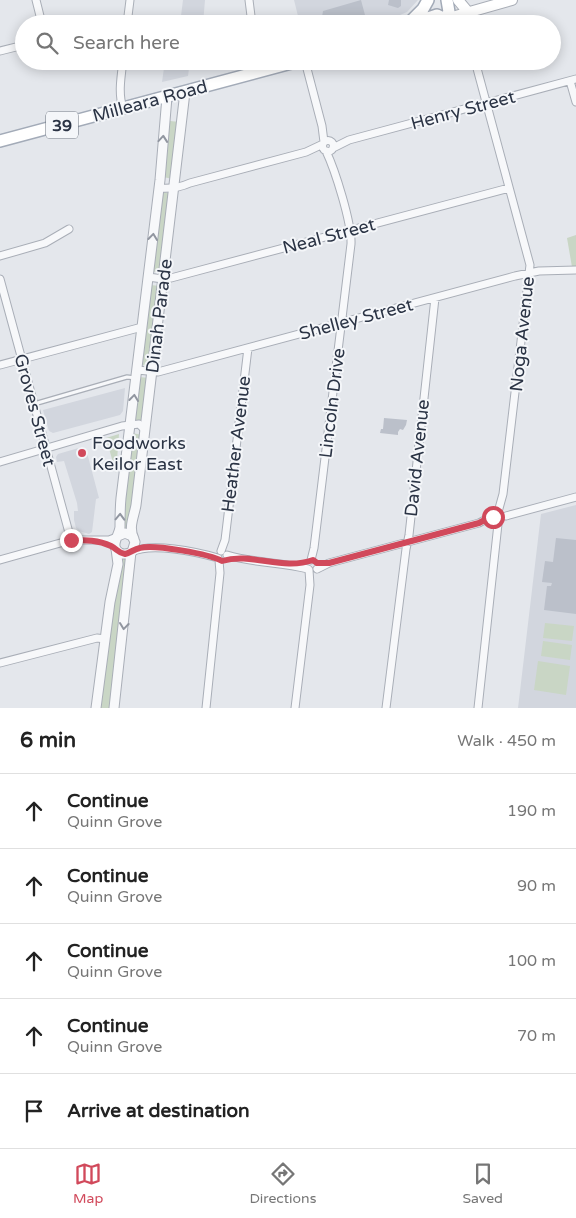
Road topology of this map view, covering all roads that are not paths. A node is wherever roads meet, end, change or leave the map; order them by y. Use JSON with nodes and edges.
{"nodes":[{"id":1,"x":36,"y":0,"type":"edge"},
{"id":2,"x":130,"y":0,"type":"edge"},
{"id":3,"x":248,"y":0,"type":"edge"},
{"id":4,"x":428,"y":0,"type":"edge"},
{"id":5,"x":434,"y":0,"type":"edge"},
{"id":6,"x":446,"y":0,"type":"edge"},
{"id":7,"x":458,"y":0,"type":"edge"},
{"id":8,"x":512,"y":0,"type":"edge"},
{"id":9,"x":468,"y":12,"type":"junction"},
{"id":10,"x":40,"y":15,"type":"edge"},
{"id":11,"x":128,"y":15,"type":"edge"},
{"id":12,"x":250,"y":15,"type":"edge"},
{"id":13,"x":418,"y":15,"type":"edge"},
{"id":14,"x":440,"y":15,"type":"edge"},
{"id":15,"x":446,"y":15,"type":"edge"},
{"id":16,"x":456,"y":15,"type":"edge"},
{"id":17,"x":15,"y":47,"type":"edge"},
{"id":18,"x":0,"y":51,"type":"edge"},
{"id":19,"x":122,"y":70,"type":"edge"},
{"id":20,"x":251,"y":70,"type":"edge"},
{"id":21,"x":306,"y":70,"type":"edge"},
{"id":22,"x":477,"y":70,"type":"edge"},
{"id":23,"x":573,"y":80,"type":"edge"},
{"id":24,"x":184,"y":92,"type":"junction"},
{"id":25,"x":167,"y":97,"type":"junction"},
{"id":26,"x":576,"y":102,"type":"edge"},
{"id":27,"x":486,"y":103,"type":"junction"},
{"id":28,"x":123,"y":108,"type":"junction"},
{"id":29,"x":0,"y":141,"type":"edge"},
{"id":30,"x":328,"y":146,"type":"junction"},
{"id":31,"x":159,"y":184,"type":"junction"},
{"id":32,"x":174,"y":185,"type":"junction"},
{"id":33,"x":509,"y":188,"type":"junction"},
{"id":34,"x":69,"y":230,"type":"dead end"},
{"id":35,"x":351,"y":230,"type":"junction"},
{"id":36,"x":0,"y":256,"type":"edge"},
{"id":37,"x":576,"y":270,"type":"edge"},
{"id":38,"x":529,"y":273,"type":"junction"},
{"id":39,"x":148,"y":277,"type":"junction"},
{"id":40,"x":0,"y":279,"type":"edge"},
{"id":41,"x":163,"y":279,"type":"junction"},
{"id":42,"x":435,"y":298,"type":"junction"},
{"id":43,"x":342,"y":322,"type":"junction"},
{"id":44,"x":142,"y":327,"type":"junction"},
{"id":45,"x":248,"y":348,"type":"junction"},
{"id":46,"x":22,"y":359,"type":"junction"},
{"id":47,"x":0,"y":365,"type":"edge"},
{"id":48,"x":152,"y":372,"type":"junction"},
{"id":49,"x":137,"y":374,"type":"junction"},
{"id":50,"x":34,"y":404,"type":"junction"},
{"id":51,"x":131,"y":425,"type":"junction"},
{"id":52,"x":145,"y":430,"type":"junction"},
{"id":53,"x":46,"y":449,"type":"junction"},
{"id":54,"x":0,"y":462,"type":"edge"},
{"id":55,"x":576,"y":497,"type":"edge"},
{"id":56,"x":499,"y":517,"type":"junction"},
{"id":57,"x":118,"y":536,"type":"junction"},
{"id":58,"x":134,"y":539,"type":"junction"},
{"id":59,"x":71,"y":540,"type":"junction"},
{"id":60,"x":98,"y":540,"type":"junction"},
{"id":61,"x":406,"y":542,"type":"junction"},
{"id":62,"x":150,"y":547,"type":"junction"},
{"id":63,"x":116,"y":548,"type":"junction"},
{"id":64,"x":131,"y":552,"type":"junction"},
{"id":65,"x":223,"y":556,"type":"junction"},
{"id":66,"x":0,"y":560,"type":"edge"},
{"id":67,"x":313,"y":566,"type":"junction"},
{"id":68,"x":105,"y":639,"type":"junction"},
{"id":69,"x":0,"y":663,"type":"edge"},
{"id":70,"x":96,"y":708,"type":"edge"},
{"id":71,"x":114,"y":708,"type":"edge"},
{"id":72,"x":206,"y":708,"type":"edge"},
{"id":73,"x":295,"y":708,"type":"edge"},
{"id":74,"x":386,"y":708,"type":"edge"},
{"id":75,"x":478,"y":708,"type":"edge"}],
"edges":[{"from":1,"to":10,"type":"street"},
{"from":2,"to":11,"type":"street"},
{"from":3,"to":12,"type":"street"},
{"from":4,"to":13,"type":"main road"},
{"from":5,"to":14,"type":"main road"},
{"from":6,"to":15,"type":"main road"},
{"from":7,"to":9,"type":"main road"},
{"from":8,"to":9,"type":"main road"},
{"from":9,"to":16,"type":"main road"},
{"from":17,"to":18,"type":"street"},
{"from":19,"to":28,"type":"street"},
{"from":20,"to":24,"type":"main road","name":"Milleara Road","number":"39"},
{"from":21,"to":30,"type":"street","name":"Lincoln Drive"},
{"from":22,"to":27,"type":"street","name":"Noga Avenue"},
{"from":23,"to":26,"type":"street"},
{"from":23,"to":27,"type":"street","name":"Henry Street"},
{"from":24,"to":25,"type":"main road","name":"Milleara Road","number":"39"},
{"from":24,"to":32,"type":"street","name":"Dinah Parade"},
{"from":25,"to":28,"type":"main road","name":"Milleara Road","number":"39"},
{"from":31,"to":25,"type":"street","name":"Dinah Parade","one_way":true},
{"from":27,"to":30,"type":"street","name":"Henry Street"},
{"from":27,"to":33,"type":"street","name":"Noga Avenue"},
{"from":28,"to":29,"type":"main road","name":"Milleara Road","number":"39"},
{"from":30,"to":32,"type":"street","name":"Henry Street"},
{"from":30,"to":35,"type":"street","name":"Lincoln Drive"},
{"from":31,"to":32,"type":"street","name":"Henry Street"},
{"from":39,"to":31,"type":"street","name":"Dinah Parade","one_way":true},
{"from":32,"to":41,"type":"street","name":"Dinah Parade"},
{"from":33,"to":35,"type":"street","name":"Neal Street"},
{"from":33,"to":38,"type":"street","name":"Noga Avenue"},
{"from":34,"to":36,"type":"street"},
{"from":35,"to":41,"type":"street","name":"Neal Street"},
{"from":35,"to":43,"type":"street","name":"Lincoln Drive"},
{"from":37,"to":38,"type":"street","name":"Shelley Street"},
{"from":38,"to":42,"type":"street","name":"Shelley Street"},
{"from":38,"to":56,"type":"street","name":"Noga Avenue"},
{"from":39,"to":41,"type":"street","name":"Neal Street"},
{"from":39,"to":44,"type":"street","name":"Dinah Parade"},
{"from":40,"to":46,"type":"street","name":"Groves Street"},
{"from":41,"to":48,"type":"street","name":"Dinah Parade"},
{"from":42,"to":43,"type":"street","name":"Shelley Street"},
{"from":42,"to":61,"type":"street","name":"David Avenue"},
{"from":43,"to":45,"type":"street","name":"Shelley Street"},
{"from":43,"to":67,"type":"street","name":"Lincoln Drive"},
{"from":44,"to":46,"type":"street"},
{"from":44,"to":49,"type":"street","name":"Dinah Parade"},
{"from":45,"to":48,"type":"street","name":"Shelley Street"},
{"from":45,"to":65,"type":"street","name":"Heather Avenue"},
{"from":46,"to":47,"type":"street"},
{"from":46,"to":50,"type":"street","name":"Groves Street"},
{"from":48,"to":49,"type":"street","name":"Shelley Street"},
{"from":48,"to":52,"type":"street","name":"Dinah Parade"},
{"from":49,"to":50,"type":"lane"},
{"from":51,"to":49,"type":"street","name":"Dinah Parade","one_way":true},
{"from":50,"to":53,"type":"street","name":"Groves Street"},
{"from":51,"to":52,"type":"street"},
{"from":51,"to":53,"type":"street"},
{"from":57,"to":51,"type":"street","name":"Dinah Parade","one_way":true},
{"from":52,"to":58,"type":"street","name":"Dinah Parade"},
{"from":53,"to":54,"type":"street"},
{"from":53,"to":59,"type":"street","name":"Groves Street"},
{"from":55,"to":56,"type":"street"},
{"from":56,"to":61,"type":"street"},
{"from":56,"to":75,"type":"street","name":"Noga Avenue"},
{"from":57,"to":58,"type":"street"},
{"from":57,"to":60,"type":"street"},
{"from":57,"to":63,"type":"street"},
{"from":58,"to":62,"type":"street"},
{"from":58,"to":64,"type":"street"},
{"from":59,"to":60,"type":"street"},
{"from":59,"to":66,"type":"street"},
{"from":60,"to":63,"type":"street"},
{"from":61,"to":67,"type":"street"},
{"from":61,"to":74,"type":"street","name":"David Avenue"},
{"from":62,"to":64,"type":"street"},
{"from":62,"to":65,"type":"street"},
{"from":63,"to":64,"type":"street"},
{"from":63,"to":68,"type":"street"},
{"from":64,"to":71,"type":"street","one_way":true},
{"from":65,"to":67,"type":"street"},
{"from":65,"to":72,"type":"street","name":"Heather Avenue"},
{"from":67,"to":73,"type":"street","name":"Lincoln Drive"},
{"from":68,"to":69,"type":"street"},
{"from":68,"to":70,"type":"street"}]}
